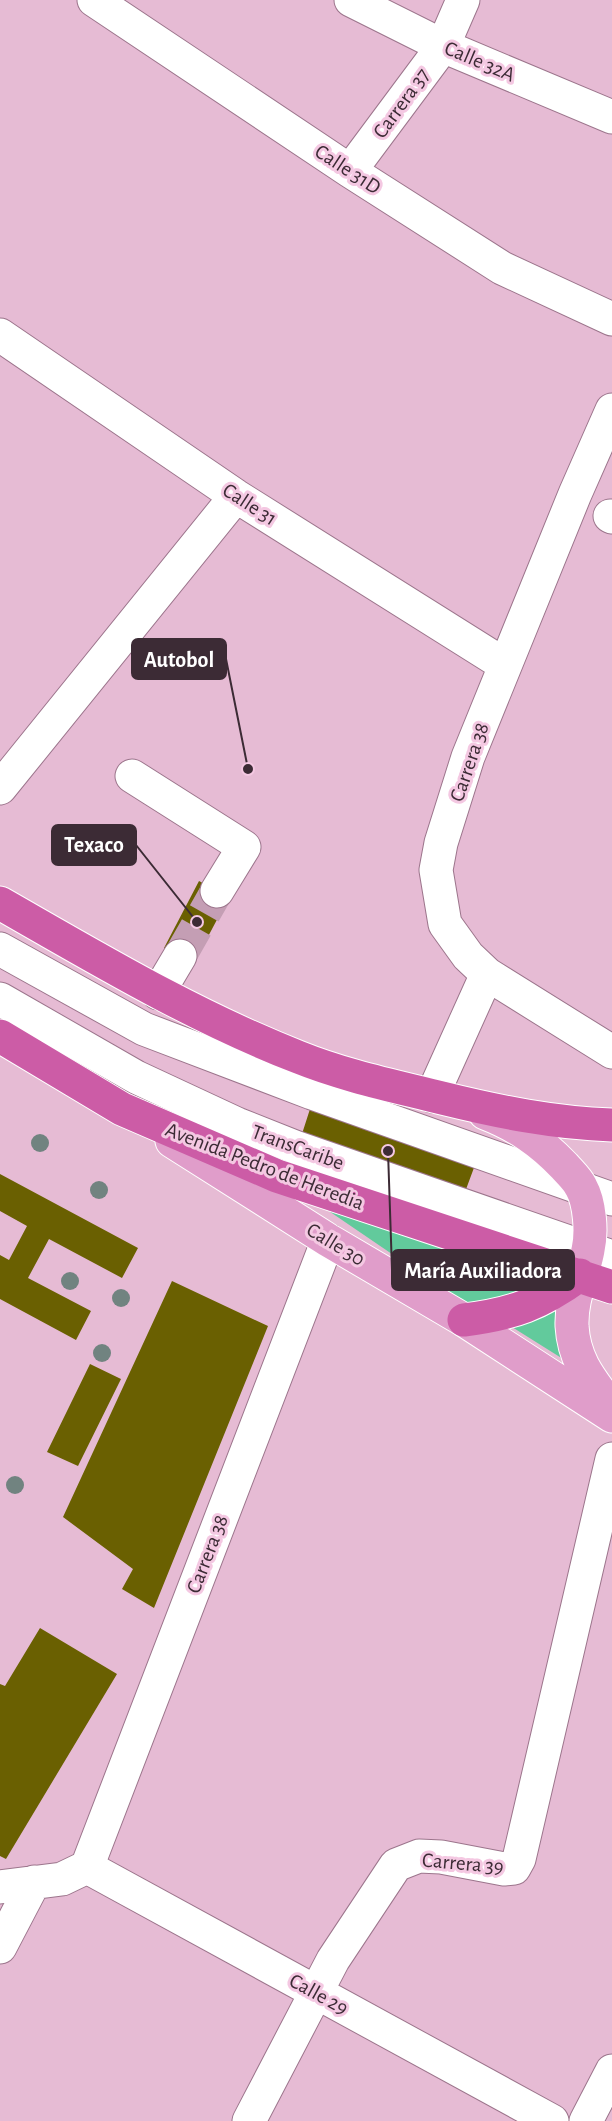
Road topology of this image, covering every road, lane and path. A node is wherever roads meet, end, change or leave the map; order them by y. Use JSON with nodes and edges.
{"nodes":[{"id":1,"x":94,"y":0,"type":"edge"},
{"id":2,"x":351,"y":0,"type":"edge"},
{"id":3,"x":463,"y":0,"type":"edge"},
{"id":4,"x":443,"y":46,"type":"junction"},
{"id":5,"x":612,"y":117,"type":"edge"},
{"id":6,"x":350,"y":171,"type":"junction"},
{"id":7,"x":612,"y":319,"type":"edge"},
{"id":8,"x":0,"y":335,"type":"edge"},
{"id":9,"x":612,"y":410,"type":"edge"},
{"id":10,"x":237,"y":496,"type":"junction"},
{"id":11,"x":505,"y":665,"type":"junction"},
{"id":12,"x":132,"y":776,"type":"dead end"},
{"id":13,"x":0,"y":788,"type":"edge"},
{"id":14,"x":217,"y":891,"type":"tunnel mouth"},
{"id":15,"x":0,"y":903,"type":"edge"},
{"id":16,"x":0,"y":949,"type":"edge"},
{"id":17,"x":180,"y":956,"type":"tunnel mouth"},
{"id":18,"x":487,"y":974,"type":"junction"},
{"id":19,"x":158,"y":993,"type":"junction"},
{"id":20,"x":0,"y":999,"type":"edge"},
{"id":21,"x":0,"y":1036,"type":"edge"},
{"id":22,"x":612,"y":1052,"type":"edge"},
{"id":23,"x":432,"y":1096,"type":"junction"},
{"id":24,"x":122,"y":1109,"type":"junction"},
{"id":25,"x":612,"y":1125,"type":"edge"},
{"id":26,"x":582,"y":1188,"type":"junction"},
{"id":27,"x":612,"y":1199,"type":"edge"},
{"id":28,"x":328,"y":1240,"type":"junction"},
{"id":29,"x":593,"y":1261,"type":"edge"},
{"id":30,"x":612,"y":1287,"type":"edge"},
{"id":31,"x":464,"y":1320,"type":"junction"},
{"id":32,"x":612,"y":1408,"type":"edge"},
{"id":33,"x":612,"y":1416,"type":"edge"},
{"id":34,"x":612,"y":1459,"type":"edge"},
{"id":35,"x":87,"y":1867,"type":"junction"},
{"id":36,"x":34,"y":1882,"type":"junction"},
{"id":37,"x":0,"y":1887,"type":"edge"},
{"id":38,"x":0,"y":1947,"type":"edge"},
{"id":39,"x":315,"y":1992,"type":"junction"},
{"id":40,"x":612,"y":2071,"type":"edge"},
{"id":41,"x":249,"y":2121,"type":"edge"},
{"id":42,"x":552,"y":2121,"type":"edge"},
{"id":43,"x":586,"y":2121,"type":"edge"}],
"edges":[{"from":1,"to":6,"type":"street","name":"Calle 31D"},
{"from":2,"to":4,"type":"street","name":"Calle 32A"},
{"from":3,"to":4,"type":"street","name":"Carrera 37"},
{"from":4,"to":5,"type":"street","name":"Calle 32A"},
{"from":4,"to":6,"type":"street","name":"Carrera 37"},
{"from":6,"to":7,"type":"street","name":"Calle 31D"},
{"from":8,"to":10,"type":"street","name":"Calle 31"},
{"from":9,"to":11,"type":"street","name":"Carrera 38"},
{"from":10,"to":11,"type":"street","name":"Calle 31"},
{"from":10,"to":13,"type":"street"},
{"from":11,"to":18,"type":"street","name":"Carrera 38"},
{"from":12,"to":14,"type":"street"},
{"from":15,"to":19,"type":"highway"},
{"from":16,"to":26,"type":"street"},
{"from":17,"to":19,"type":"street"},
{"from":18,"to":22,"type":"street","name":"Carrera 38"},
{"from":18,"to":23,"type":"street"},
{"from":19,"to":23,"type":"highway"},
{"from":20,"to":29,"type":"street","name":"TransCaribe"},
{"from":21,"to":24,"type":"highway","name":"Avenida Pedro de Heredia"},
{"from":23,"to":25,"type":"highway"},
{"from":23,"to":26,"type":"main road"},
{"from":24,"to":28,"type":"main road","name":"Calle 30"},
{"from":24,"to":29,"type":"highway","name":"Avenida Pedro de Heredia"},
{"from":26,"to":27,"type":"street"},
{"from":26,"to":29,"type":"main road"},
{"from":28,"to":31,"type":"main road","name":"Calle 30"},
{"from":28,"to":35,"type":"street","name":"Carrera 38"},
{"from":29,"to":30,"type":"highway","name":"Avenida Pedro de Heredia"},
{"from":29,"to":31,"type":"highway"},
{"from":29,"to":32,"type":"main road"},
{"from":31,"to":33,"type":"main road","name":"Calle 30"},
{"from":34,"to":39,"type":"street","name":"Carrera 39"},
{"from":35,"to":36,"type":"street"},
{"from":35,"to":39,"type":"street","name":"Calle 29"},
{"from":36,"to":37,"type":"street"},
{"from":36,"to":38,"type":"street"},
{"from":39,"to":41,"type":"street","name":"Carrera 39"},
{"from":39,"to":42,"type":"street","name":"Calle 29"},
{"from":40,"to":43,"type":"street"}]}
